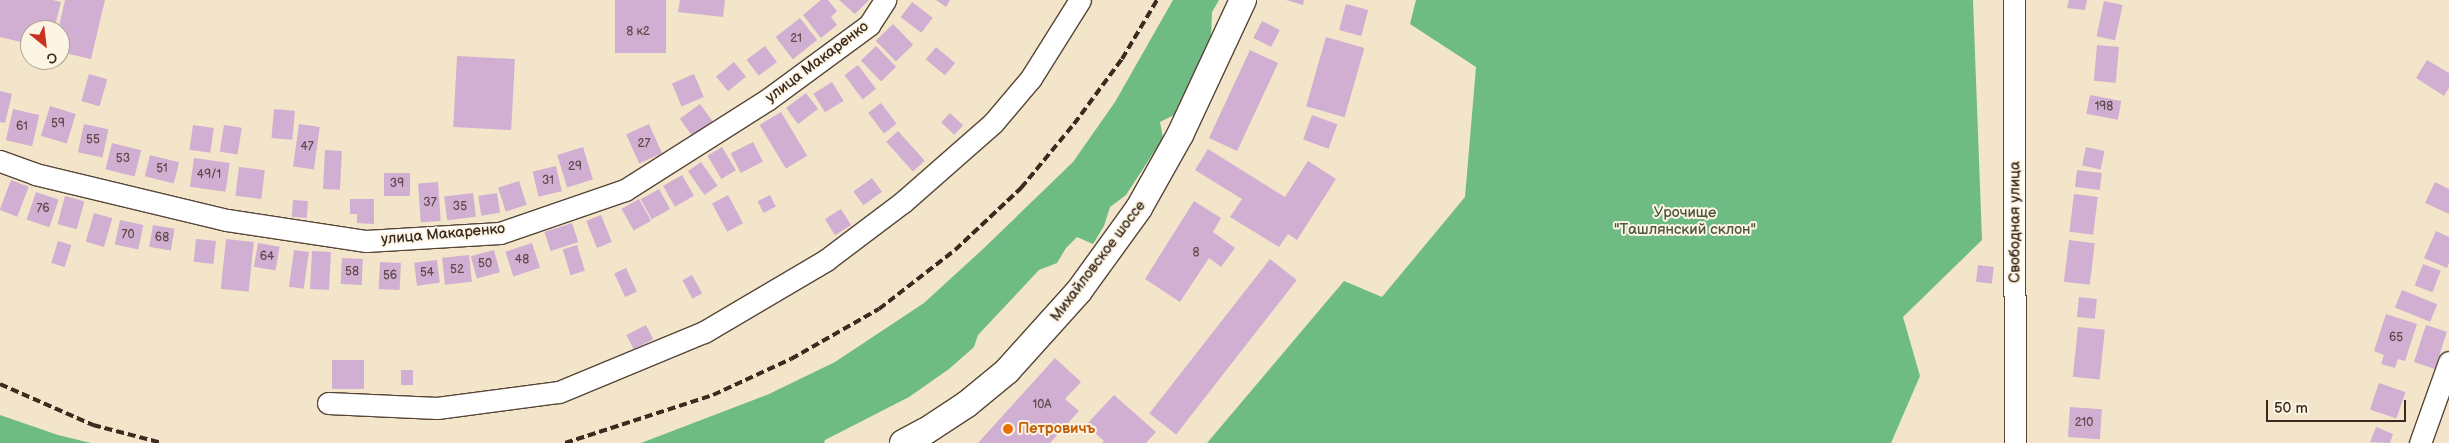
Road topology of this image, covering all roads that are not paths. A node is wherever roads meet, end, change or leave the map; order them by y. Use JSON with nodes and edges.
{"nodes":[{"id":1,"x":885,"y":0,"type":"edge"},
{"id":2,"x":1080,"y":0,"type":"edge"},
{"id":3,"x":1243,"y":0,"type":"edge"},
{"id":4,"x":2014,"y":0,"type":"edge"},
{"id":5,"x":0,"y":161,"type":"edge"},
{"id":6,"x":2449,"y":362,"type":"edge"},
{"id":7,"x":328,"y":403,"type":"dead end"},
{"id":8,"x":903,"y":443,"type":"edge"},
{"id":9,"x":2015,"y":443,"type":"edge"},
{"id":10,"x":2420,"y":443,"type":"edge"}],
"edges":[{"from":1,"to":5,"type":"street","name":"улица Макаренко"},
{"from":2,"to":7,"type":"street"},
{"from":3,"to":8,"type":"main road","name":"Михайловское шоссе"},
{"from":4,"to":9,"type":"street","name":"Свободная улица"},
{"from":6,"to":10,"type":"street"}]}
